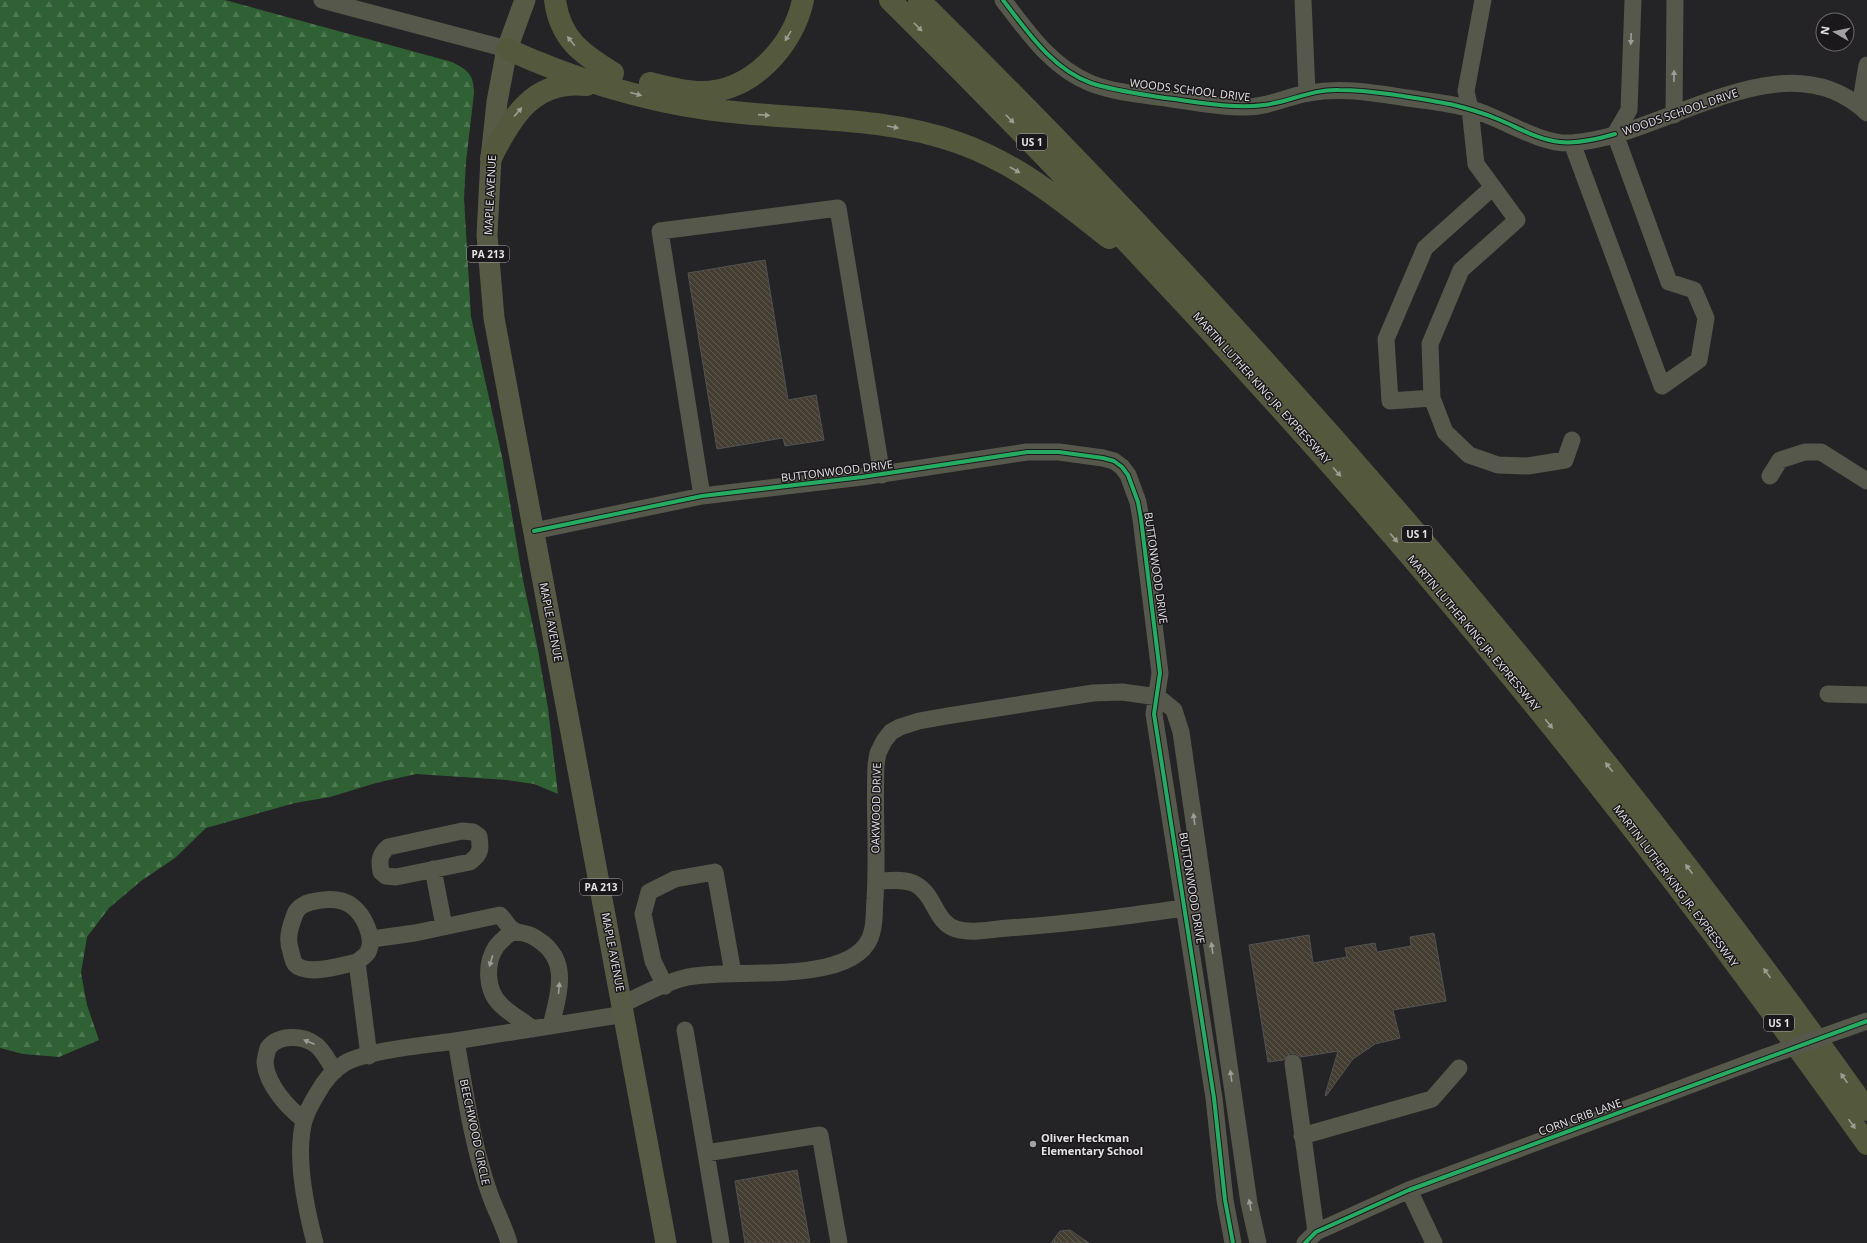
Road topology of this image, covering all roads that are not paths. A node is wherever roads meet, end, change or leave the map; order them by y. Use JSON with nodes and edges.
{"nodes":[{"id":1,"x":322,"y":0,"type":"edge"},
{"id":2,"x":525,"y":0,"type":"edge"},
{"id":3,"x":555,"y":0,"type":"edge"},
{"id":4,"x":803,"y":0,"type":"edge"},
{"id":5,"x":890,"y":0,"type":"edge"},
{"id":6,"x":919,"y":0,"type":"edge"},
{"id":7,"x":1003,"y":0,"type":"edge"},
{"id":8,"x":1303,"y":0,"type":"edge"},
{"id":9,"x":1483,"y":0,"type":"edge"},
{"id":10,"x":1633,"y":0,"type":"edge"},
{"id":11,"x":1675,"y":0,"type":"edge"},
{"id":12,"x":507,"y":49,"type":"junction"},
{"id":13,"x":1867,"y":65,"type":"edge"},
{"id":14,"x":611,"y":80,"type":"junction"},
{"id":15,"x":1307,"y":93,"type":"junction"},
{"id":16,"x":1470,"y":109,"type":"junction"},
{"id":17,"x":1864,"y":110,"type":"edge"},
{"id":18,"x":1674,"y":115,"type":"junction"},
{"id":19,"x":1615,"y":134,"type":"junction"},
{"id":20,"x":1572,"y":143,"type":"junction"},
{"id":21,"x":491,"y":158,"type":"junction"},
{"id":22,"x":1493,"y":187,"type":"junction"},
{"id":23,"x":1171,"y":287,"type":"junction"},
{"id":24,"x":1432,"y":398,"type":"junction"},
{"id":25,"x":1572,"y":440,"type":"dead end"},
{"id":26,"x":882,"y":475,"type":"junction"},
{"id":27,"x":1770,"y":476,"type":"dead end"},
{"id":28,"x":1867,"y":481,"type":"edge"},
{"id":29,"x":702,"y":496,"type":"junction"},
{"id":30,"x":534,"y":531,"type":"junction"},
{"id":31,"x":1828,"y":694,"type":"dead end"},
{"id":32,"x":1867,"y":695,"type":"edge"},
{"id":33,"x":1158,"y":697,"type":"junction"},
{"id":34,"x":433,"y":869,"type":"junction"},
{"id":35,"x":876,"y":881,"type":"junction"},
{"id":36,"x":1206,"y":905,"type":"junction"},
{"id":37,"x":1186,"y":908,"type":"junction"},
{"id":38,"x":444,"y":926,"type":"junction"},
{"id":39,"x":514,"y":930,"type":"junction"},
{"id":40,"x":372,"y":939,"type":"junction"},
{"id":41,"x":357,"y":962,"type":"junction"},
{"id":42,"x":733,"y":973,"type":"junction"},
{"id":43,"x":665,"y":986,"type":"junction"},
{"id":44,"x":624,"y":1009,"type":"junction"},
{"id":45,"x":1867,"y":1021,"type":"edge"},
{"id":46,"x":551,"y":1026,"type":"junction"},
{"id":47,"x":533,"y":1029,"type":"junction"},
{"id":48,"x":685,"y":1030,"type":"dead end"},
{"id":49,"x":456,"y":1041,"type":"junction"},
{"id":50,"x":369,"y":1056,"type":"junction"},
{"id":51,"x":1294,"y":1063,"type":"dead end"},
{"id":52,"x":1460,"y":1068,"type":"dead end"},
{"id":53,"x":334,"y":1071,"type":"junction"},
{"id":54,"x":1867,"y":1110,"type":"edge"},
{"id":55,"x":304,"y":1120,"type":"junction"},
{"id":56,"x":1302,"y":1136,"type":"junction"},
{"id":57,"x":1867,"y":1144,"type":"edge"},
{"id":58,"x":706,"y":1153,"type":"junction"},
{"id":59,"x":1409,"y":1190,"type":"junction"},
{"id":60,"x":1310,"y":1238,"type":"edge"},
{"id":61,"x":315,"y":1243,"type":"edge"},
{"id":62,"x":508,"y":1243,"type":"edge"},
{"id":63,"x":666,"y":1243,"type":"edge"},
{"id":64,"x":721,"y":1243,"type":"edge"},
{"id":65,"x":839,"y":1243,"type":"edge"},
{"id":66,"x":1232,"y":1243,"type":"edge"},
{"id":67,"x":1258,"y":1243,"type":"edge"},
{"id":68,"x":1434,"y":1243,"type":"edge"}],
"edges":[{"from":1,"to":12,"type":"street"},
{"from":2,"to":12,"type":"main road","name":"MAPLE AVENUE","number":"PA 213"},
{"from":14,"to":3,"type":"highway","one_way":true},
{"from":4,"to":14,"type":"highway","one_way":true},
{"from":5,"to":23,"type":"highway","name":"MARTIN LUTHER KING JR. EXPRESSWAY","number":"US 1","one_way":true},
{"from":54,"to":6,"type":"highway","name":"MARTIN LUTHER KING JR. EXPRESSWAY","number":"US 1","one_way":true},
{"from":7,"to":15,"type":"street","name":"WOODS SCHOOL DRIVE"},
{"from":8,"to":15,"type":"street"},
{"from":9,"to":16,"type":"street"},
{"from":10,"to":19,"type":"street","one_way":true},
{"from":18,"to":11,"type":"street","one_way":true},
{"from":12,"to":14,"type":"highway"},
{"from":12,"to":21,"type":"main road","name":"MAPLE AVENUE","number":"PA 213"},
{"from":13,"to":17,"type":"street"},
{"from":21,"to":14,"type":"highway","one_way":true},
{"from":14,"to":23,"type":"highway","one_way":true},
{"from":15,"to":16,"type":"street","name":"WOODS SCHOOL DRIVE"},
{"from":16,"to":20,"type":"street","name":"WOODS SCHOOL DRIVE"},
{"from":16,"to":22,"type":"street"},
{"from":17,"to":18,"type":"street","name":"WOODS SCHOOL DRIVE"},
{"from":18,"to":19,"type":"street","name":"WOODS SCHOOL DRIVE"},
{"from":19,"to":20,"type":"street","name":"WOODS SCHOOL DRIVE"},
{"from":19,"to":20,"type":"street"},
{"from":21,"to":30,"type":"main road","name":"MAPLE AVENUE","number":"PA 213"},
{"from":22,"to":24,"type":"street"},
{"from":22,"to":24,"type":"street"},
{"from":23,"to":57,"type":"highway","name":"MARTIN LUTHER KING JR. EXPRESSWAY","number":"US 1","one_way":true},
{"from":24,"to":25,"type":"street"},
{"from":26,"to":29,"type":"street","name":"BUTTONWOOD DRIVE"},
{"from":26,"to":29,"type":"street"},
{"from":26,"to":33,"type":"street","name":"BUTTONWOOD DRIVE"},
{"from":27,"to":28,"type":"street"},
{"from":29,"to":30,"type":"street","name":"BUTTONWOOD DRIVE"},
{"from":30,"to":44,"type":"main road","name":"MAPLE AVENUE","number":"PA 213"},
{"from":31,"to":32,"type":"street"},
{"from":33,"to":35,"type":"street","name":"OAKWOOD DRIVE"},
{"from":36,"to":33,"type":"street","name":"BUTTONWOOD DRIVE","one_way":true},
{"from":33,"to":37,"type":"street","name":"BUTTONWOOD DRIVE"},
{"from":34,"to":34,"type":"street"},
{"from":34,"to":38,"type":"street"},
{"from":35,"to":37,"type":"street"},
{"from":35,"to":42,"type":"street","name":"OAKWOOD DRIVE"},
{"from":36,"to":37,"type":"street"},
{"from":67,"to":36,"type":"street","name":"BUTTONWOOD DRIVE","one_way":true},
{"from":37,"to":66,"type":"street","name":"BUTTONWOOD DRIVE"},
{"from":38,"to":39,"type":"street"},
{"from":38,"to":40,"type":"street"},
{"from":46,"to":39,"type":"street","one_way":true},
{"from":39,"to":47,"type":"street","one_way":true},
{"from":40,"to":41,"type":"street"},
{"from":40,"to":41,"type":"street"},
{"from":41,"to":50,"type":"street"},
{"from":42,"to":43,"type":"street","name":"OAKWOOD DRIVE"},
{"from":42,"to":43,"type":"street"},
{"from":43,"to":44,"type":"street","name":"OAKWOOD DRIVE"},
{"from":44,"to":46,"type":"street","name":"OAKWOOD DRIVE"},
{"from":44,"to":63,"type":"main road","name":"MAPLE AVENUE","number":"PA 213"},
{"from":45,"to":59,"type":"street","name":"CORN CRIB LANE","bridge":true},
{"from":46,"to":47,"type":"street"},
{"from":47,"to":49,"type":"street"},
{"from":48,"to":58,"type":"street"},
{"from":49,"to":50,"type":"street"},
{"from":49,"to":62,"type":"street","name":"BEECHWOOD CIRCLE"},
{"from":50,"to":53,"type":"street"},
{"from":51,"to":56,"type":"street"},
{"from":52,"to":56,"type":"street"},
{"from":53,"to":55,"type":"street"},
{"from":53,"to":55,"type":"street","one_way":true},
{"from":55,"to":61,"type":"street"},
{"from":56,"to":60,"type":"street"},
{"from":58,"to":64,"type":"street"},
{"from":58,"to":65,"type":"street"},
{"from":59,"to":60,"type":"street","name":"CORN CRIB LANE"},
{"from":59,"to":68,"type":"street"}]}
